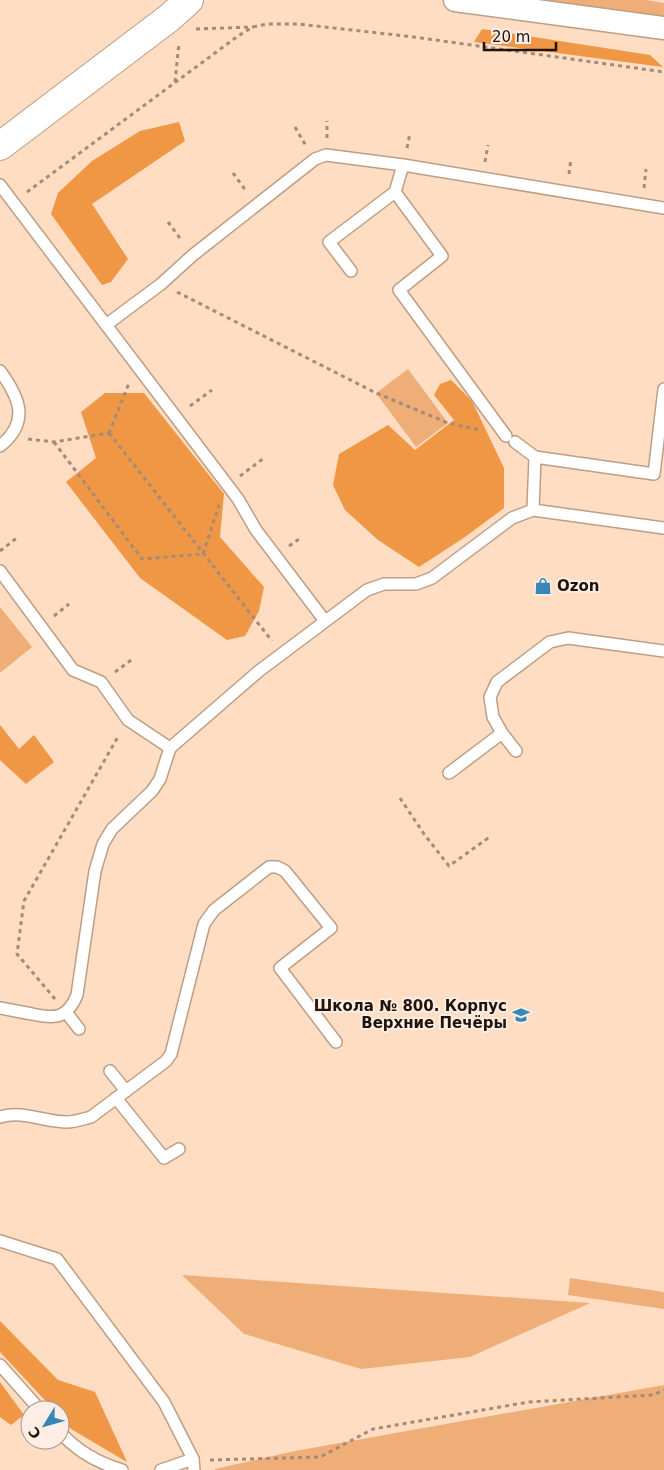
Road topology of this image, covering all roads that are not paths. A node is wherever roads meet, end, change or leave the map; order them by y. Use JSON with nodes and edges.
{"nodes":[{"id":1,"x":189,"y":0,"type":"edge"},
{"id":2,"x":455,"y":0,"type":"edge"},
{"id":3,"x":664,"y":28,"type":"edge"},
{"id":4,"x":0,"y":146,"type":"edge"},
{"id":5,"x":403,"y":165,"type":"junction"},
{"id":6,"x":0,"y":185,"type":"edge"},
{"id":7,"x":395,"y":192,"type":"junction"},
{"id":8,"x":664,"y":208,"type":"edge"},
{"id":9,"x":351,"y":271,"type":"dead end"},
{"id":10,"x":106,"y":325,"type":"junction"},
{"id":11,"x":0,"y":371,"type":"edge"},
{"id":12,"x":664,"y":389,"type":"edge"},
{"id":13,"x":0,"y":446,"type":"edge"},
{"id":14,"x":535,"y":458,"type":"junction"},
{"id":15,"x":533,"y":510,"type":"junction"},
{"id":16,"x":664,"y":528,"type":"edge"},
{"id":17,"x":0,"y":571,"type":"edge"},
{"id":18,"x":325,"y":621,"type":"junction"},
{"id":19,"x":664,"y":652,"type":"edge"},
{"id":20,"x":502,"y":733,"type":"junction"},
{"id":21,"x":170,"y":748,"type":"junction"},
{"id":22,"x":516,"y":751,"type":"dead end"},
{"id":23,"x":449,"y":773,"type":"dead end"},
{"id":24,"x":0,"y":1008,"type":"edge"},
{"id":25,"x":66,"y":1012,"type":"junction"},
{"id":26,"x":79,"y":1030,"type":"dead end"},
{"id":27,"x":336,"y":1042,"type":"dead end"},
{"id":28,"x":110,"y":1071,"type":"dead end"},
{"id":29,"x":121,"y":1095,"type":"junction"},
{"id":30,"x":0,"y":1117,"type":"edge"},
{"id":31,"x":179,"y":1149,"type":"dead end"},
{"id":32,"x":0,"y":1242,"type":"edge"},
{"id":33,"x":0,"y":1365,"type":"edge"},
{"id":34,"x":31,"y":1400,"type":"edge"},
{"id":35,"x":70,"y":1441,"type":"edge"},
{"id":36,"x":193,"y":1464,"type":"edge"},
{"id":37,"x":122,"y":1470,"type":"edge"},
{"id":38,"x":161,"y":1470,"type":"edge"}],
"edges":[{"from":1,"to":4,"type":"street"},
{"from":2,"to":3,"type":"street"},
{"from":5,"to":7,"type":"lane"},
{"from":5,"to":8,"type":"lane"},
{"from":5,"to":10,"type":"lane"},
{"from":6,"to":10,"type":"lane"},
{"from":7,"to":9,"type":"lane"},
{"from":7,"to":14,"type":"lane"},
{"from":10,"to":18,"type":"lane"},
{"from":11,"to":13,"type":"lane"},
{"from":12,"to":14,"type":"lane"},
{"from":14,"to":15,"type":"lane"},
{"from":15,"to":16,"type":"lane"},
{"from":15,"to":18,"type":"lane"},
{"from":17,"to":21,"type":"lane"},
{"from":18,"to":21,"type":"lane"},
{"from":19,"to":20,"type":"lane"},
{"from":20,"to":22,"type":"lane"},
{"from":20,"to":23,"type":"lane"},
{"from":21,"to":25,"type":"lane"},
{"from":24,"to":25,"type":"lane"},
{"from":25,"to":26,"type":"lane"},
{"from":27,"to":29,"type":"lane"},
{"from":28,"to":29,"type":"lane"},
{"from":29,"to":30,"type":"lane"},
{"from":29,"to":31,"type":"lane"},
{"from":32,"to":36,"type":"lane"},
{"from":33,"to":34,"type":"lane"},
{"from":35,"to":37,"type":"lane"},
{"from":36,"to":38,"type":"lane"}]}
